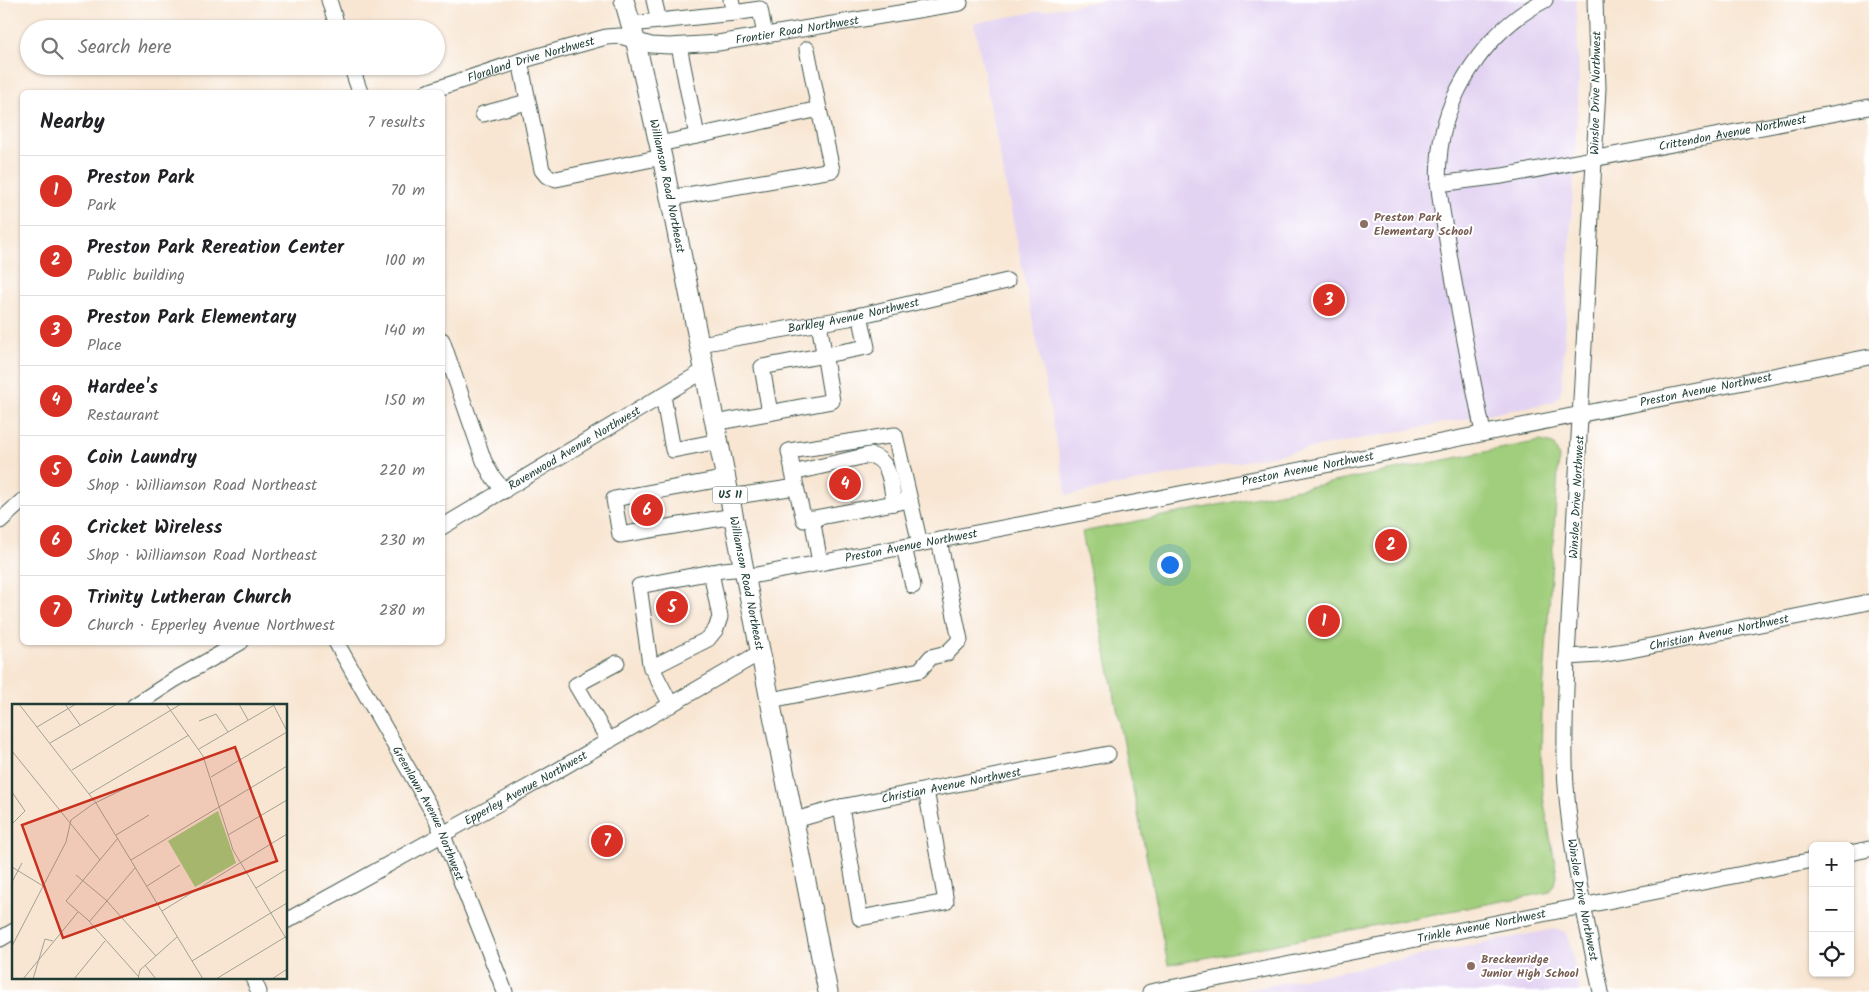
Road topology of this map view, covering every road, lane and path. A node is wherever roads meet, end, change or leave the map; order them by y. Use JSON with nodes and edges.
{"nodes":[{"id":1,"x":329,"y":0,"type":"edge"},
{"id":2,"x":624,"y":0,"type":"edge"},
{"id":3,"x":654,"y":0,"type":"edge"},
{"id":4,"x":1545,"y":0,"type":"edge"},
{"id":5,"x":1595,"y":0,"type":"edge"},
{"id":6,"x":960,"y":3,"type":"dead end"},
{"id":7,"x":732,"y":6,"type":"edge"},
{"id":8,"x":335,"y":20,"type":"edge"},
{"id":9,"x":659,"y":21,"type":"junction"},
{"id":10,"x":633,"y":31,"type":"junction"},
{"id":11,"x":765,"y":35,"type":"junction"},
{"id":12,"x":678,"y":46,"type":"junction"},
{"id":13,"x":808,"y":48,"type":"dead end"},
{"id":14,"x":520,"y":61,"type":"junction"},
{"id":15,"x":354,"y":75,"type":"edge"},
{"id":16,"x":359,"y":90,"type":"edge"},
{"id":17,"x":433,"y":90,"type":"edge"},
{"id":18,"x":527,"y":102,"type":"junction"},
{"id":19,"x":1869,"y":107,"type":"edge"},
{"id":20,"x":819,"y":110,"type":"junction"},
{"id":21,"x":483,"y":114,"type":"dead end"},
{"id":22,"x":697,"y":136,"type":"junction"},
{"id":23,"x":661,"y":151,"type":"junction"},
{"id":24,"x":1595,"y":157,"type":"junction"},
{"id":25,"x":1438,"y":184,"type":"junction"},
{"id":26,"x":670,"y":198,"type":"junction"},
{"id":27,"x":1007,"y":281,"type":"dead end"},
{"id":28,"x":860,"y":315,"type":"junction"},
{"id":29,"x":819,"y":323,"type":"junction"},
{"id":30,"x":700,"y":344,"type":"junction"},
{"id":31,"x":445,"y":349,"type":"edge"},
{"id":32,"x":824,"y":355,"type":"junction"},
{"id":33,"x":1869,"y":357,"type":"edge"},
{"id":34,"x":705,"y":370,"type":"junction"},
{"id":35,"x":663,"y":396,"type":"junction"},
{"id":36,"x":770,"y":413,"type":"junction"},
{"id":37,"x":1582,"y":413,"type":"junction"},
{"id":38,"x":717,"y":432,"type":"junction"},
{"id":39,"x":1483,"y":433,"type":"junction"},
{"id":40,"x":727,"y":478,"type":"junction"},
{"id":41,"x":794,"y":480,"type":"junction"},
{"id":42,"x":504,"y":491,"type":"junction"},
{"id":43,"x":730,"y":497,"type":"junction"},
{"id":44,"x":910,"y":500,"type":"junction"},
{"id":45,"x":20,"y":503,"type":"edge"},
{"id":46,"x":894,"y":504,"type":"junction"},
{"id":47,"x":734,"y":516,"type":"junction"},
{"id":48,"x":812,"y":518,"type":"junction"},
{"id":49,"x":0,"y":521,"type":"edge"},
{"id":50,"x":445,"y":525,"type":"edge"},
{"id":51,"x":939,"y":540,"type":"junction"},
{"id":52,"x":920,"y":544,"type":"junction"},
{"id":53,"x":904,"y":547,"type":"junction"},
{"id":54,"x":820,"y":563,"type":"junction"},
{"id":55,"x":711,"y":572,"type":"junction"},
{"id":56,"x":745,"y":572,"type":"junction"},
{"id":57,"x":913,"y":586,"type":"dead end"},
{"id":58,"x":1869,"y":602,"type":"edge"},
{"id":59,"x":235,"y":645,"type":"edge"},
{"id":60,"x":338,"y":645,"type":"edge"},
{"id":61,"x":761,"y":652,"type":"junction"},
{"id":62,"x":1568,"y":657,"type":"junction"},
{"id":63,"x":617,"y":663,"type":"dead end"},
{"id":64,"x":651,"y":668,"type":"junction"},
{"id":65,"x":771,"y":700,"type":"junction"},
{"id":66,"x":137,"y":704,"type":"edge"},
{"id":67,"x":671,"y":705,"type":"junction"},
{"id":68,"x":609,"y":741,"type":"junction"},
{"id":69,"x":1108,"y":754,"type":"dead end"},
{"id":70,"x":926,"y":790,"type":"junction"},
{"id":71,"x":841,"y":808,"type":"junction"},
{"id":72,"x":794,"y":820,"type":"junction"},
{"id":73,"x":442,"y":834,"type":"junction"},
{"id":74,"x":1869,"y":849,"type":"edge"},
{"id":75,"x":1854,"y":851,"type":"edge"},
{"id":76,"x":1809,"y":861,"type":"edge"},
{"id":77,"x":1583,"y":905,"type":"junction"},
{"id":78,"x":288,"y":919,"type":"edge"},
{"id":79,"x":12,"y":932,"type":"edge"},
{"id":80,"x":0,"y":938,"type":"edge"},
{"id":81,"x":254,"y":980,"type":"edge"},
{"id":82,"x":259,"y":992,"type":"edge"},
{"id":83,"x":505,"y":992,"type":"edge"},
{"id":84,"x":828,"y":992,"type":"edge"},
{"id":85,"x":1150,"y":992,"type":"edge"},
{"id":86,"x":1601,"y":992,"type":"edge"}],
"edges":[{"from":1,"to":8,"type":"street"},
{"from":2,"to":10,"type":"main road","name":"Williamson Road Northeast","number":"US 11"},
{"from":3,"to":9,"type":"street"},
{"from":4,"to":25,"type":"street"},
{"from":5,"to":24,"type":"street","name":"Winsloe Drive Northwest"},
{"from":6,"to":11,"type":"street","name":"Frontier Road Northwest"},
{"from":7,"to":9,"type":"street"},
{"from":7,"to":11,"type":"street"},
{"from":9,"to":10,"type":"street"},
{"from":10,"to":12,"type":"street","name":"Frontier Road Northwest"},
{"from":10,"to":14,"type":"street","name":"Floraland Drive Northwest"},
{"from":10,"to":23,"type":"main road","name":"Williamson Road Northeast","number":"US 11"},
{"from":11,"to":12,"type":"street","name":"Frontier Road Northwest"},
{"from":12,"to":22,"type":"street"},
{"from":13,"to":20,"type":"street"},
{"from":14,"to":17,"type":"street","name":"Floraland Drive Northwest"},
{"from":14,"to":18,"type":"street"},
{"from":15,"to":16,"type":"street"},
{"from":18,"to":21,"type":"street"},
{"from":18,"to":23,"type":"street"},
{"from":19,"to":24,"type":"street","name":"Crittendon Avenue Northwest"},
{"from":20,"to":22,"type":"street"},
{"from":20,"to":26,"type":"street"},
{"from":22,"to":23,"type":"street"},
{"from":23,"to":26,"type":"main road","name":"Williamson Road Northeast","number":"US 11"},
{"from":24,"to":25,"type":"street","name":"Crittendon Avenue Northwest"},
{"from":24,"to":37,"type":"street","name":"Winsloe Drive Northwest"},
{"from":25,"to":39,"type":"street"},
{"from":26,"to":30,"type":"main road","name":"Williamson Road Northeast","number":"US 11"},
{"from":27,"to":28,"type":"street","name":"Barkley Avenue Northwest"},
{"from":28,"to":29,"type":"street","name":"Barkley Avenue Northwest"},
{"from":28,"to":32,"type":"street"},
{"from":29,"to":30,"type":"street","name":"Barkley Avenue Northwest"},
{"from":29,"to":32,"type":"street"},
{"from":30,"to":34,"type":"main road","name":"Williamson Road Northeast","number":"US 11"},
{"from":31,"to":42,"type":"street"},
{"from":32,"to":36,"type":"street"},
{"from":32,"to":36,"type":"street"},
{"from":33,"to":37,"type":"street","name":"Preston Avenue Northwest"},
{"from":34,"to":35,"type":"street","name":"Ravenwood Avenue Northwest"},
{"from":34,"to":38,"type":"main road","name":"Williamson Road Northeast","number":"US 11"},
{"from":35,"to":38,"type":"street"},
{"from":35,"to":42,"type":"street","name":"Ravenwood Avenue Northwest"},
{"from":36,"to":38,"type":"street"},
{"from":37,"to":39,"type":"street","name":"Preston Avenue Northwest"},
{"from":37,"to":62,"type":"street","name":"Winsloe Drive Northwest"},
{"from":38,"to":40,"type":"main road","name":"Williamson Road Northeast","number":"US 11"},
{"from":39,"to":51,"type":"street","name":"Preston Avenue Northwest"},
{"from":40,"to":43,"type":"main road","name":"Williamson Road Northeast","number":"US 11"},
{"from":40,"to":47,"type":"street"},
{"from":41,"to":43,"type":"street"},
{"from":41,"to":44,"type":"street"},
{"from":41,"to":46,"type":"street"},
{"from":41,"to":48,"type":"street"},
{"from":42,"to":50,"type":"street","name":"Ravenwood Avenue Northwest"},
{"from":43,"to":47,"type":"main road","name":"Williamson Road Northeast","number":"US 11"},
{"from":44,"to":46,"type":"street"},
{"from":44,"to":52,"type":"street"},
{"from":45,"to":49,"type":"street"},
{"from":46,"to":48,"type":"street"},
{"from":47,"to":56,"type":"main road","name":"Williamson Road Northeast","number":"US 11"},
{"from":48,"to":54,"type":"street"},
{"from":51,"to":52,"type":"street","name":"Preston Avenue Northwest"},
{"from":51,"to":65,"type":"street"},
{"from":52,"to":53,"type":"street","name":"Preston Avenue Northwest"},
{"from":53,"to":54,"type":"street","name":"Preston Avenue Northwest"},
{"from":53,"to":57,"type":"street"},
{"from":54,"to":56,"type":"street","name":"Preston Avenue Northwest"},
{"from":55,"to":56,"type":"street","name":"Preston Avenue Northwest"},
{"from":55,"to":64,"type":"street"},
{"from":55,"to":64,"type":"street","name":"Preston Avenue Northwest"},
{"from":56,"to":61,"type":"main road","name":"Williamson Road Northeast","number":"US 11"},
{"from":58,"to":62,"type":"street","name":"Christian Avenue Northwest"},
{"from":59,"to":66,"type":"street"},
{"from":60,"to":73,"type":"street","name":"Greenlawn Avenue Northwest"},
{"from":61,"to":65,"type":"main road","name":"Williamson Road Northeast","number":"US 11"},
{"from":61,"to":67,"type":"street","name":"Epperley Avenue Northwest"},
{"from":62,"to":77,"type":"street","name":"Winsloe Drive Northwest"},
{"from":63,"to":68,"type":"street"},
{"from":64,"to":67,"type":"street"},
{"from":65,"to":72,"type":"main road","name":"Williamson Road Northeast","number":"US 11"},
{"from":67,"to":68,"type":"street","name":"Epperley Avenue Northwest"},
{"from":68,"to":73,"type":"street","name":"Epperley Avenue Northwest"},
{"from":69,"to":70,"type":"street","name":"Christian Avenue Northwest"},
{"from":70,"to":71,"type":"street","name":"Christian Avenue Northwest"},
{"from":70,"to":71,"type":"street"},
{"from":71,"to":72,"type":"street","name":"Christian Avenue Northwest"},
{"from":72,"to":84,"type":"main road","name":"Williamson Road Northeast","number":"US 11"},
{"from":73,"to":78,"type":"street","name":"Epperley Avenue Northwest"},
{"from":73,"to":83,"type":"street","name":"Greenlawn Avenue Northwest"},
{"from":74,"to":75,"type":"street"},
{"from":76,"to":77,"type":"street","name":"Trinkle Avenue Northwest"},
{"from":77,"to":85,"type":"street","name":"Trinkle Avenue Northwest"},
{"from":77,"to":86,"type":"street","name":"Winsloe Drive Northwest"},
{"from":79,"to":80,"type":"street"},
{"from":81,"to":82,"type":"street"}]}
